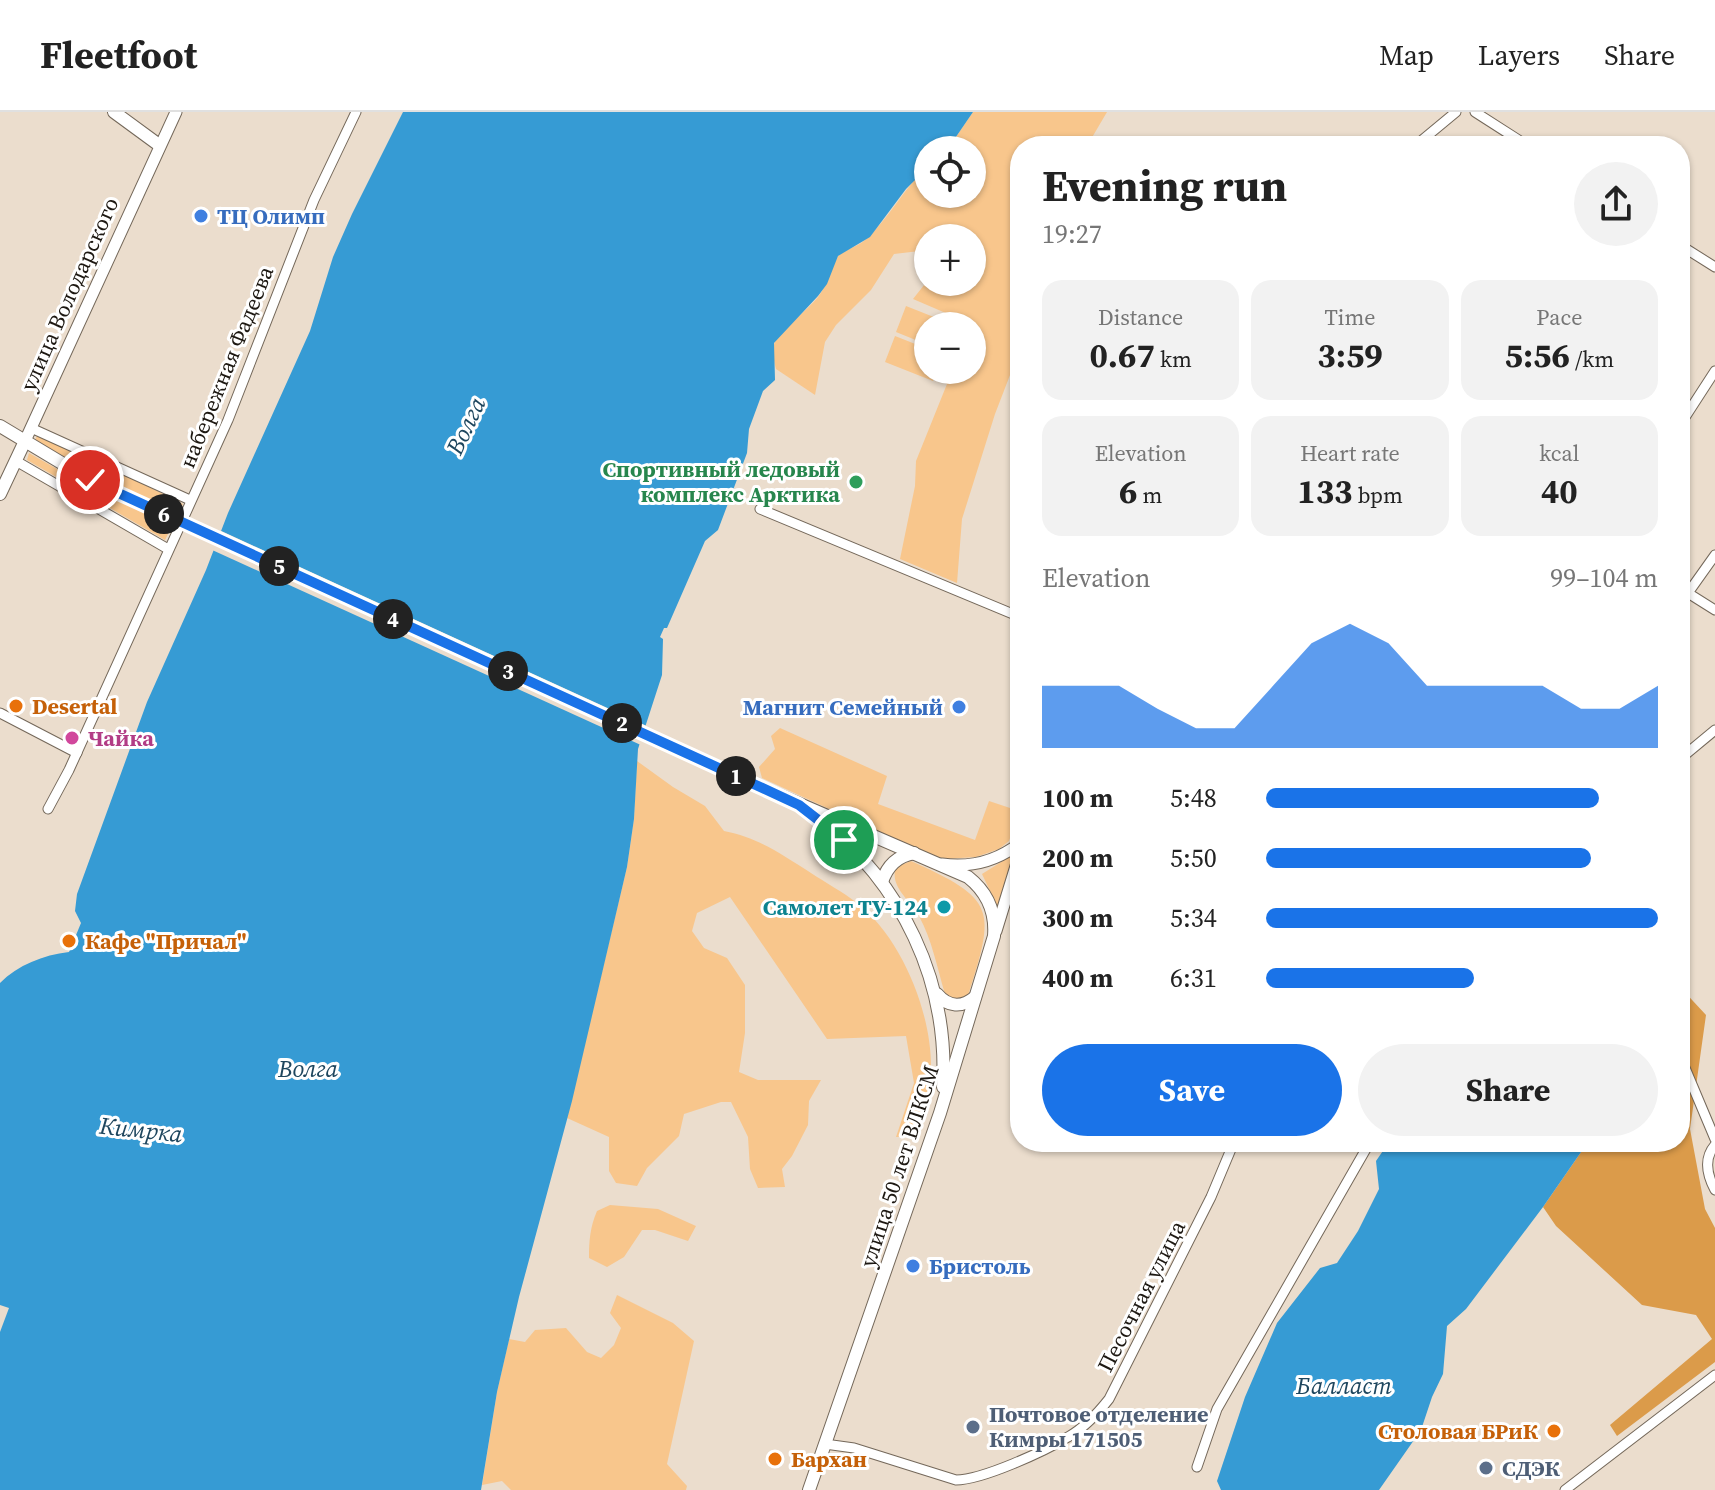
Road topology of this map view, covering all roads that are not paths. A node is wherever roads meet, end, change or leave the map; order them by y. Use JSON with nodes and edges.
{"nodes":[{"id":1,"x":114,"y":112,"type":"edge"},
{"id":2,"x":176,"y":112,"type":"edge"},
{"id":3,"x":356,"y":112,"type":"edge"},
{"id":4,"x":1456,"y":112,"type":"edge"},
{"id":5,"x":1475,"y":112,"type":"edge"},
{"id":6,"x":1427,"y":136,"type":"edge"},
{"id":7,"x":1512,"y":136,"type":"edge"},
{"id":8,"x":159,"y":145,"type":"junction"},
{"id":9,"x":1690,"y":251,"type":"edge"},
{"id":10,"x":1715,"y":267,"type":"edge"},
{"id":11,"x":1715,"y":371,"type":"edge"},
{"id":12,"x":1690,"y":410,"type":"edge"},
{"id":13,"x":0,"y":426,"type":"edge"},
{"id":14,"x":31,"y":428,"type":"junction"},
{"id":15,"x":25,"y":441,"type":"junction"},
{"id":16,"x":16,"y":461,"type":"junction"},
{"id":17,"x":0,"y":494,"type":"edge"},
{"id":18,"x":190,"y":500,"type":"junction"},
{"id":19,"x":760,"y":509,"type":"dead end"},
{"id":20,"x":168,"y":549,"type":"junction"},
{"id":21,"x":1715,"y":555,"type":"edge"},
{"id":22,"x":1690,"y":584,"type":"edge"},
{"id":23,"x":1690,"y":595,"type":"edge"},
{"id":24,"x":1715,"y":610,"type":"edge"},
{"id":25,"x":1010,"y":613,"type":"edge"},
{"id":26,"x":0,"y":713,"type":"edge"},
{"id":27,"x":1715,"y":730,"type":"edge"},
{"id":28,"x":1690,"y":751,"type":"edge"},
{"id":29,"x":77,"y":753,"type":"junction"},
{"id":30,"x":799,"y":805,"type":"junction"},
{"id":31,"x":48,"y":809,"type":"dead end"},
{"id":32,"x":1010,"y":850,"type":"edge"},
{"id":33,"x":914,"y":853,"type":"junction"},
{"id":34,"x":941,"y":864,"type":"junction"},
{"id":35,"x":882,"y":882,"type":"junction"},
{"id":36,"x":1010,"y":885,"type":"edge"},
{"id":37,"x":994,"y":936,"type":"junction"},
{"id":38,"x":935,"y":991,"type":"junction"},
{"id":39,"x":975,"y":997,"type":"junction"},
{"id":40,"x":1690,"y":1081,"type":"edge"},
{"id":41,"x":940,"y":1113,"type":"junction"},
{"id":42,"x":1715,"y":1142,"type":"edge"},
{"id":43,"x":1230,"y":1152,"type":"edge"},
{"id":44,"x":1364,"y":1152,"type":"edge"},
{"id":45,"x":1715,"y":1190,"type":"edge"},
{"id":46,"x":1715,"y":1375,"type":"edge"},
{"id":47,"x":825,"y":1444,"type":"junction"},
{"id":48,"x":1197,"y":1467,"type":"dead end"},
{"id":49,"x":809,"y":1490,"type":"edge"},
{"id":50,"x":1565,"y":1490,"type":"edge"}],
"edges":[{"from":1,"to":8,"type":"main road"},
{"from":2,"to":8,"type":"street","name":"улица Володарского"},
{"from":3,"to":18,"type":"street","name":"набережная Фадеева"},
{"from":4,"to":6,"type":"street"},
{"from":5,"to":7,"type":"street"},
{"from":8,"to":14,"type":"street","name":"улица Володарского"},
{"from":9,"to":10,"type":"street"},
{"from":11,"to":12,"type":"street"},
{"from":13,"to":15,"type":"main road"},
{"from":14,"to":15,"type":"street","name":"улица Володарского"},
{"from":14,"to":18,"type":"street"},
{"from":15,"to":16,"type":"main road","name":"улица Володарского"},
{"from":15,"to":30,"type":"main road","bridge":true},
{"from":16,"to":17,"type":"main road","name":"улица Володарского"},
{"from":16,"to":20,"type":"street"},
{"from":18,"to":20,"type":"street","name":"набережная Фадеева"},
{"from":19,"to":25,"type":"street"},
{"from":20,"to":29,"type":"street","name":"набережная Фадеева"},
{"from":21,"to":22,"type":"street"},
{"from":23,"to":24,"type":"street"},
{"from":26,"to":29,"type":"street"},
{"from":27,"to":28,"type":"street"},
{"from":29,"to":31,"type":"street","name":"набережная Фадеева"},
{"from":30,"to":33,"type":"main road"},
{"from":30,"to":35,"type":"main road"},
{"from":32,"to":34,"type":"street"},
{"from":33,"to":34,"type":"main road"},
{"from":33,"to":35,"type":"main road"},
{"from":34,"to":37,"type":"main road"},
{"from":35,"to":38,"type":"main road"},
{"from":36,"to":37,"type":"street","name":"улица 50 лет ВЛКСМ"},
{"from":37,"to":39,"type":"main road","name":"улица 50 лет ВЛКСМ"},
{"from":38,"to":39,"type":"main road"},
{"from":38,"to":41,"type":"main road"},
{"from":39,"to":41,"type":"main road","name":"улица 50 лет ВЛКСМ"},
{"from":40,"to":42,"type":"street"},
{"from":41,"to":47,"type":"main road","name":"улица 50 лет ВЛКСМ"},
{"from":42,"to":45,"type":"street"},
{"from":43,"to":47,"type":"street","name":"Песочная улица"},
{"from":44,"to":48,"type":"street"},
{"from":46,"to":50,"type":"street"},
{"from":47,"to":49,"type":"main road","name":"улица 50 лет ВЛКСМ"}]}
